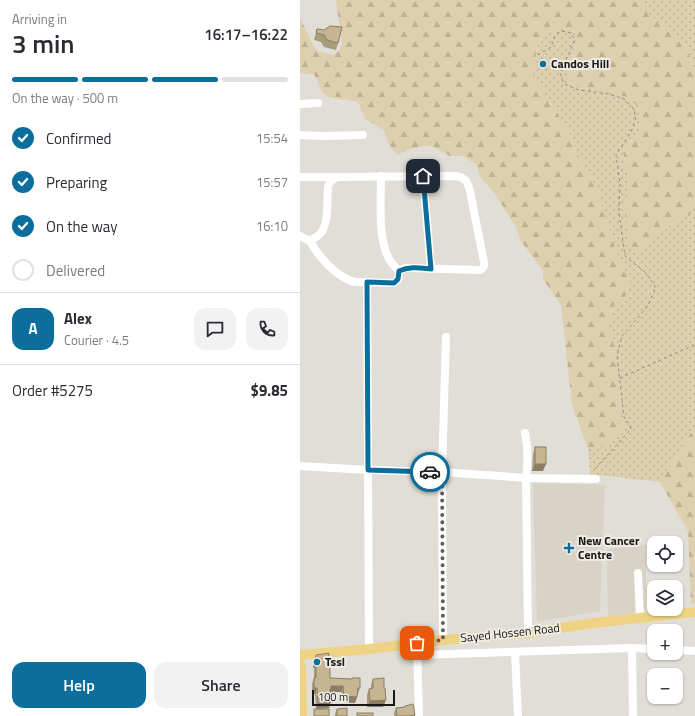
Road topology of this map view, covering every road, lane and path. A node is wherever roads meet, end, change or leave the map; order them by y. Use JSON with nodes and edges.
{"nodes":[{"id":1,"x":538,"y":55,"type":"dead end"},
{"id":2,"x":318,"y":103,"type":"dead end"},
{"id":3,"x":300,"y":104,"type":"edge"},
{"id":4,"x":300,"y":135,"type":"edge"},
{"id":5,"x":363,"y":135,"type":"dead end"},
{"id":6,"x":381,"y":176,"type":"junction"},
{"id":7,"x":423,"y":176,"type":"junction"},
{"id":8,"x":300,"y":177,"type":"edge"},
{"id":9,"x":337,"y":177,"type":"junction"},
{"id":10,"x":300,"y":236,"type":"edge"},
{"id":11,"x":310,"y":241,"type":"junction"},
{"id":12,"x":431,"y":269,"type":"junction"},
{"id":13,"x":399,"y":271,"type":"junction"},
{"id":14,"x":367,"y":282,"type":"junction"},
{"id":15,"x":446,"y":337,"type":"dead end"},
{"id":16,"x":695,"y":344,"type":"edge"},
{"id":17,"x":620,"y":378,"type":"junction"},
{"id":18,"x":525,"y":433,"type":"dead end"},
{"id":19,"x":300,"y":466,"type":"edge"},
{"id":20,"x":368,"y":470,"type":"junction"},
{"id":21,"x":442,"y":472,"type":"junction"},
{"id":22,"x":526,"y":478,"type":"junction"},
{"id":23,"x":586,"y":479,"type":"junction"},
{"id":24,"x":596,"y":479,"type":"dead end"},
{"id":25,"x":638,"y":574,"type":"dead end"},
{"id":26,"x":695,"y":612,"type":"edge"},
{"id":27,"x":640,"y":618,"type":"junction"},
{"id":28,"x":528,"y":633,"type":"junction"},
{"id":29,"x":443,"y":640,"type":"junction"},
{"id":30,"x":417,"y":643,"type":"junction"},
{"id":31,"x":632,"y":648,"type":"junction"},
{"id":32,"x":369,"y":649,"type":"junction"},
{"id":33,"x":647,"y":649,"type":"edge"},
{"id":34,"x":683,"y":650,"type":"edge"},
{"id":35,"x":695,"y":651,"type":"edge"},
{"id":36,"x":515,"y":652,"type":"junction"},
{"id":37,"x":313,"y":654,"type":"junction"},
{"id":38,"x":300,"y":655,"type":"edge"},
{"id":39,"x":417,"y":655,"type":"junction"},
{"id":40,"x":300,"y":665,"type":"edge"},
{"id":41,"x":302,"y":716,"type":"edge"},
{"id":42,"x":419,"y":716,"type":"edge"},
{"id":43,"x":518,"y":716,"type":"edge"},
{"id":44,"x":633,"y":716,"type":"edge"}],
"edges":[{"from":1,"to":17,"type":"path"},
{"from":2,"to":3,"type":"street"},
{"from":4,"to":5,"type":"street"},
{"from":6,"to":7,"type":"street"},
{"from":6,"to":9,"type":"street"},
{"from":6,"to":13,"type":"street"},
{"from":7,"to":12,"type":"street"},
{"from":7,"to":12,"type":"street"},
{"from":8,"to":9,"type":"street"},
{"from":9,"to":11,"type":"street"},
{"from":10,"to":11,"type":"street"},
{"from":11,"to":14,"type":"street"},
{"from":12,"to":13,"type":"street"},
{"from":13,"to":14,"type":"street"},
{"from":14,"to":20,"type":"street"},
{"from":15,"to":21,"type":"street"},
{"from":16,"to":17,"type":"path"},
{"from":17,"to":23,"type":"path"},
{"from":18,"to":22,"type":"street"},
{"from":19,"to":20,"type":"street"},
{"from":20,"to":21,"type":"street"},
{"from":20,"to":32,"type":"street"},
{"from":21,"to":22,"type":"street"},
{"from":21,"to":29,"type":"street"},
{"from":22,"to":23,"type":"street"},
{"from":22,"to":28,"type":"street"},
{"from":23,"to":24,"type":"street"},
{"from":25,"to":27,"type":"street"},
{"from":26,"to":27,"type":"main road","name":"Sayed Hossen Road"},
{"from":27,"to":28,"type":"main road","name":"Sayed Hossen Road"},
{"from":28,"to":29,"type":"main road","name":"Sayed Hossen Road"},
{"from":29,"to":30,"type":"main road","name":"Sayed Hossen Road"},
{"from":30,"to":32,"type":"main road","name":"Sayed Hossen Road"},
{"from":30,"to":39,"type":"street"},
{"from":31,"to":33,"type":"street"},
{"from":31,"to":36,"type":"street"},
{"from":31,"to":44,"type":"street"},
{"from":32,"to":37,"type":"main road","name":"Sayed Hossen Road"},
{"from":34,"to":35,"type":"street"},
{"from":36,"to":39,"type":"street"},
{"from":36,"to":43,"type":"street"},
{"from":37,"to":38,"type":"main road","name":"Sayed Hossen Road"},
{"from":37,"to":40,"type":"main road"},
{"from":39,"to":42,"type":"street"},
{"from":40,"to":41,"type":"main road"}]}
